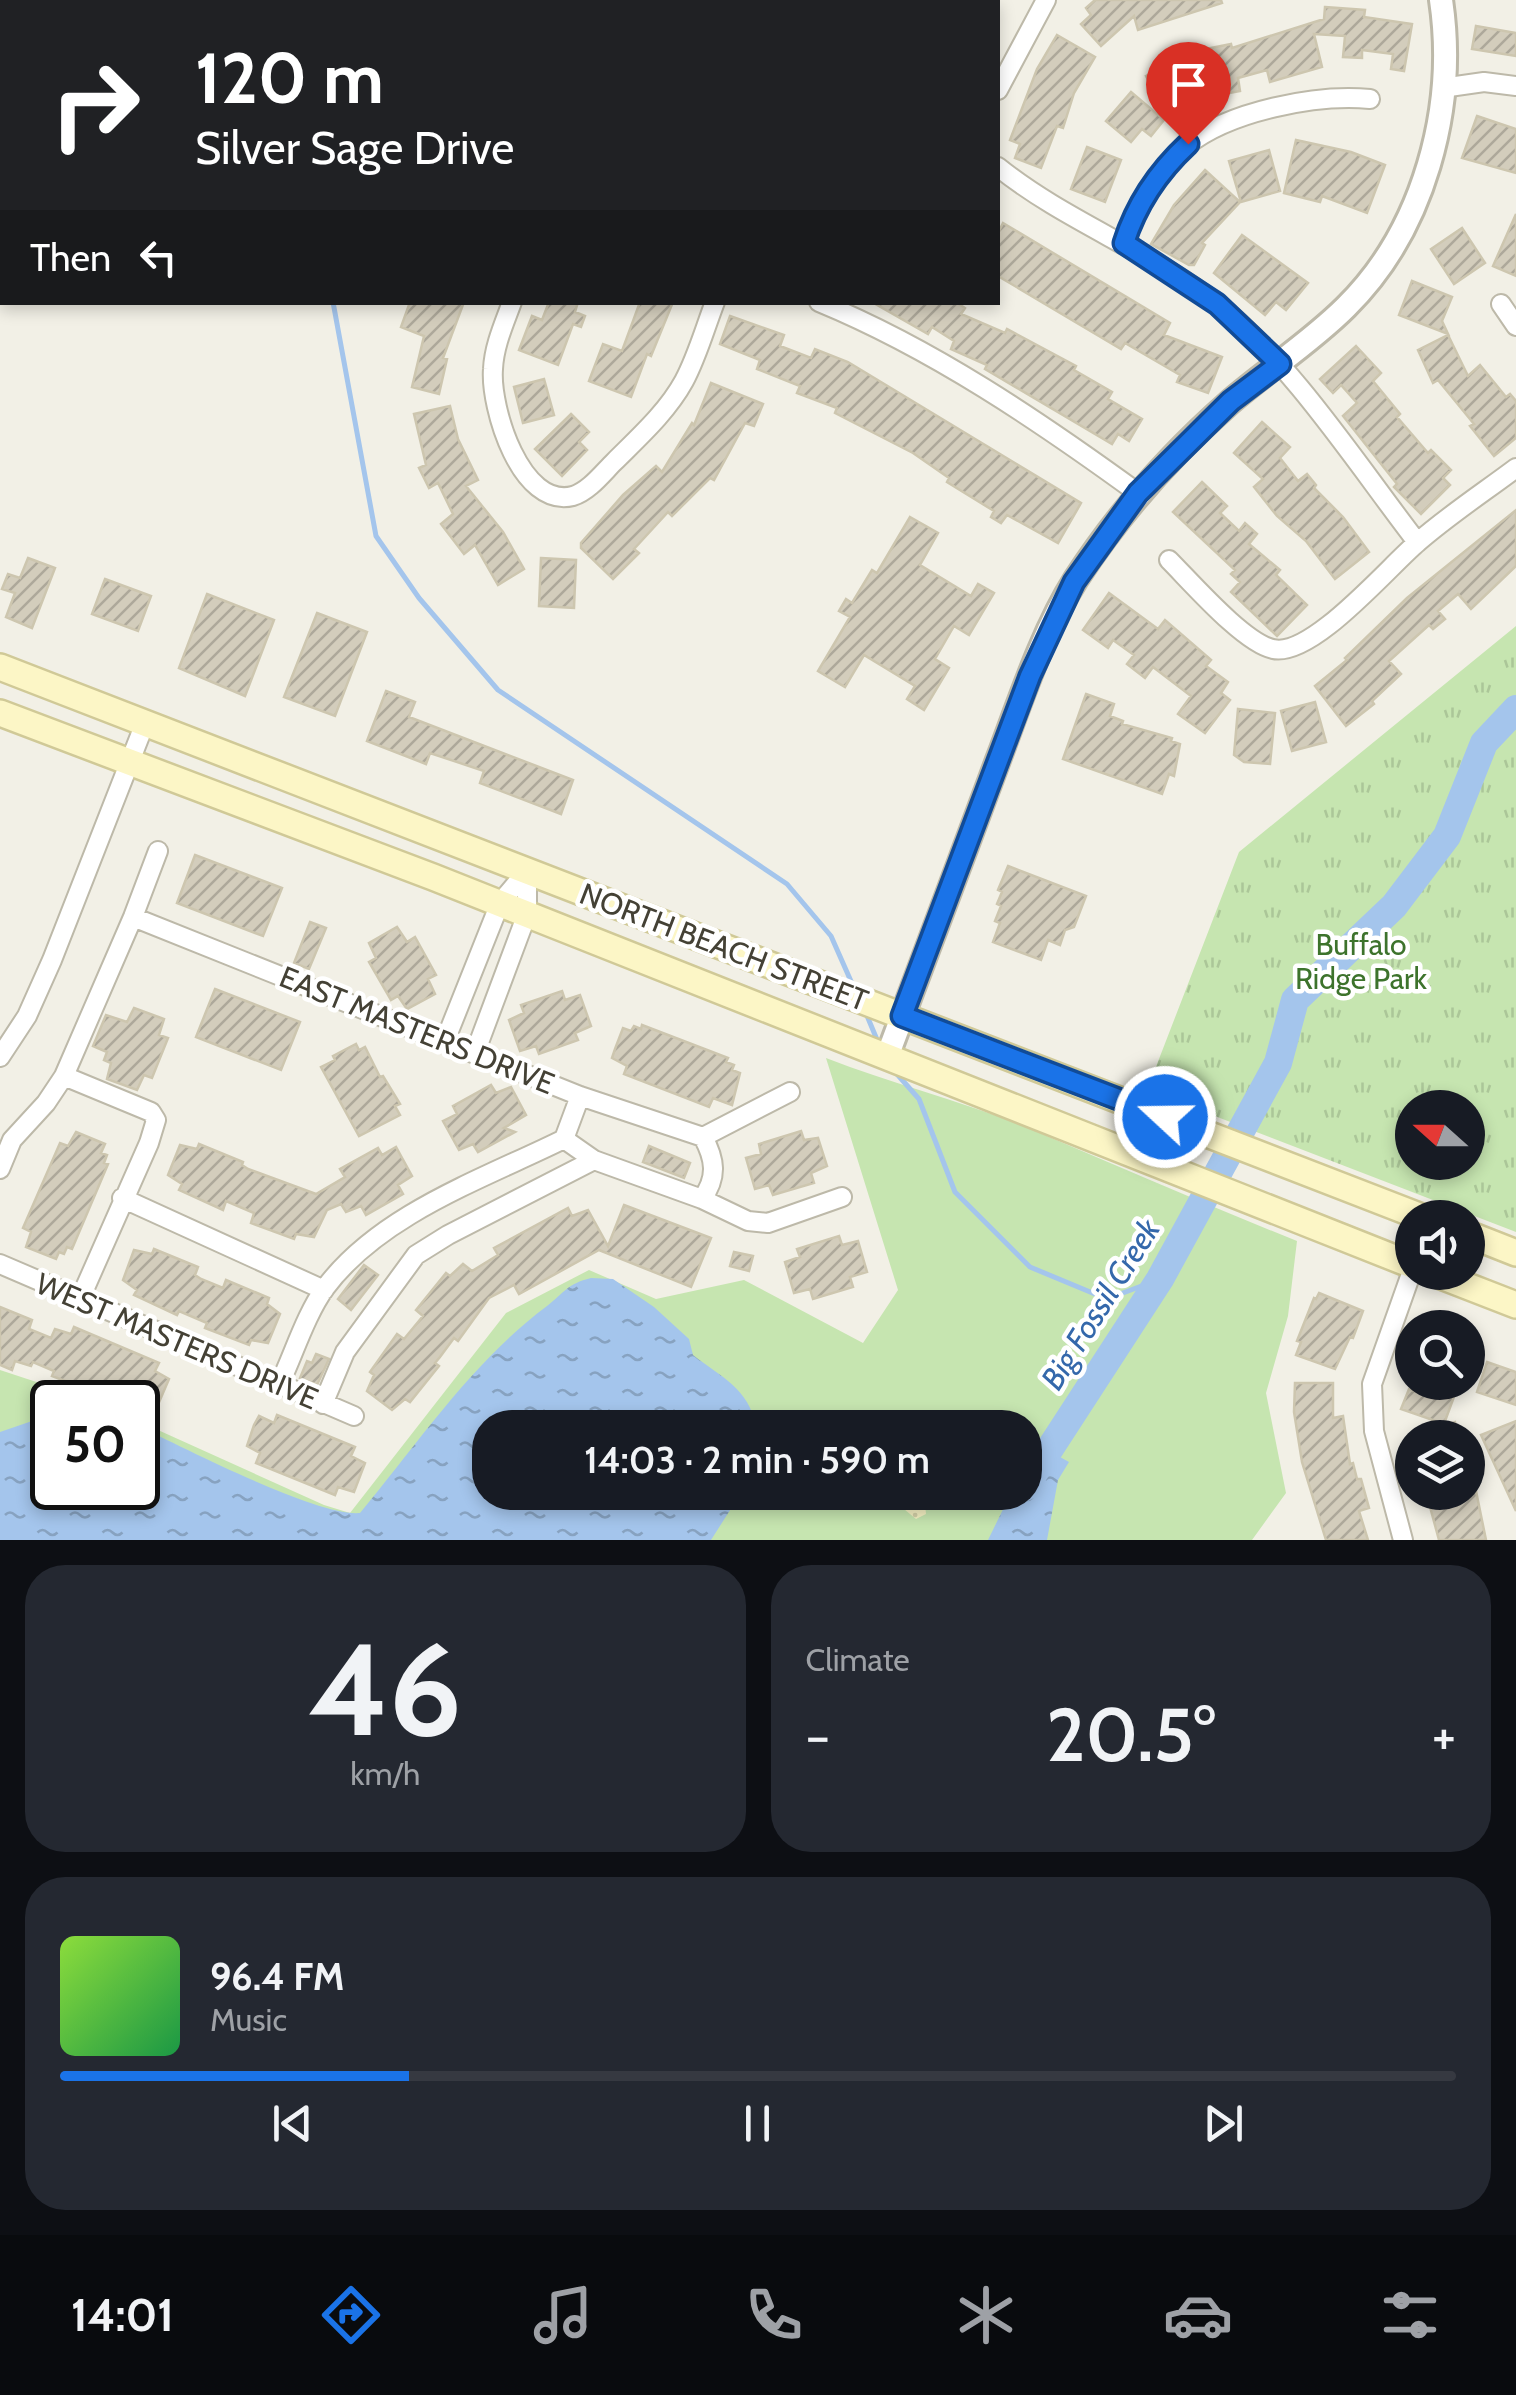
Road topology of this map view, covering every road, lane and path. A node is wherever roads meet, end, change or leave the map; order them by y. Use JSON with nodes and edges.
{"nodes":[{"id":1,"x":1046,"y":0,"type":"edge"},
{"id":2,"x":1440,"y":0,"type":"edge"},
{"id":3,"x":1000,"y":86,"type":"edge"},
{"id":4,"x":1516,"y":86,"type":"edge"},
{"id":5,"x":1442,"y":88,"type":"junction"},
{"id":6,"x":1370,"y":99,"type":"dead end"},
{"id":7,"x":1000,"y":169,"type":"edge"},
{"id":8,"x":1124,"y":243,"type":"junction"},
{"id":9,"x":1501,"y":304,"type":"dead end"},
{"id":10,"x":511,"y":305,"type":"edge"},
{"id":11,"x":714,"y":305,"type":"edge"},
{"id":12,"x":827,"y":305,"type":"edge"},
{"id":13,"x":1516,"y":326,"type":"edge"},
{"id":14,"x":1280,"y":364,"type":"junction"},
{"id":15,"x":1516,"y":468,"type":"edge"},
{"id":16,"x":1138,"y":493,"type":"junction"},
{"id":17,"x":1418,"y":542,"type":"junction"},
{"id":18,"x":1169,"y":560,"type":"dead end"},
{"id":19,"x":0,"y":667,"type":"edge"},
{"id":20,"x":0,"y":713,"type":"edge"},
{"id":21,"x":144,"y":723,"type":"junction"},
{"id":22,"x":130,"y":764,"type":"junction"},
{"id":23,"x":158,"y":851,"type":"dead end"},
{"id":24,"x":527,"y":871,"type":"junction"},
{"id":25,"x":500,"y":903,"type":"junction"},
{"id":26,"x":527,"y":914,"type":"junction"},
{"id":27,"x":134,"y":917,"type":"junction"},
{"id":28,"x":890,"y":1011,"type":"junction"},
{"id":29,"x":445,"y":1041,"type":"junction"},
{"id":30,"x":475,"y":1053,"type":"junction"},
{"id":31,"x":0,"y":1057,"type":"edge"},
{"id":32,"x":887,"y":1057,"type":"junction"},
{"id":33,"x":64,"y":1076,"type":"junction"},
{"id":34,"x":790,"y":1092,"type":"dead end"},
{"id":35,"x":580,"y":1096,"type":"junction"},
{"id":36,"x":702,"y":1136,"type":"junction"},
{"id":37,"x":564,"y":1138,"type":"junction"},
{"id":38,"x":594,"y":1160,"type":"junction"},
{"id":39,"x":0,"y":1169,"type":"edge"},
{"id":40,"x":842,"y":1197,"type":"dead end"},
{"id":41,"x":122,"y":1198,"type":"junction"},
{"id":42,"x":702,"y":1198,"type":"junction"},
{"id":43,"x":1395,"y":1207,"type":"edge"},
{"id":44,"x":1485,"y":1241,"type":"edge"},
{"id":45,"x":1516,"y":1253,"type":"edge"},
{"id":46,"x":1395,"y":1261,"type":"edge"},
{"id":47,"x":0,"y":1264,"type":"edge"},
{"id":48,"x":324,"y":1290,"type":"junction"},
{"id":49,"x":1404,"y":1290,"type":"edge"},
{"id":50,"x":1477,"y":1290,"type":"edge"},
{"id":51,"x":80,"y":1299,"type":"junction"},
{"id":52,"x":1516,"y":1305,"type":"edge"},
{"id":53,"x":279,"y":1385,"type":"junction"},
{"id":54,"x":323,"y":1404,"type":"junction"},
{"id":55,"x":354,"y":1416,"type":"dead end"},
{"id":56,"x":1402,"y":1540,"type":"edge"}],
"edges":[{"from":1,"to":3,"type":"street"},
{"from":2,"to":5,"type":"street"},
{"from":4,"to":5,"type":"street"},
{"from":5,"to":14,"type":"street"},
{"from":6,"to":8,"type":"street"},
{"from":7,"to":8,"type":"street"},
{"from":8,"to":14,"type":"street"},
{"from":9,"to":13,"type":"street"},
{"from":10,"to":11,"type":"street"},
{"from":12,"to":16,"type":"street"},
{"from":14,"to":16,"type":"street"},
{"from":14,"to":17,"type":"street"},
{"from":15,"to":17,"type":"street"},
{"from":16,"to":28,"type":"street"},
{"from":17,"to":18,"type":"street"},
{"from":19,"to":21,"type":"main road","name":"NORTH BEACH STREET"},
{"from":20,"to":22,"type":"main road","name":"NORTH BEACH STREET"},
{"from":21,"to":22,"type":"street"},
{"from":21,"to":24,"type":"main road","name":"NORTH BEACH STREET"},
{"from":22,"to":25,"type":"main road","name":"NORTH BEACH STREET"},
{"from":22,"to":31,"type":"street"},
{"from":23,"to":27,"type":"street"},
{"from":24,"to":25,"type":"street"},
{"from":24,"to":26,"type":"street"},
{"from":24,"to":28,"type":"main road","name":"NORTH BEACH STREET"},
{"from":25,"to":26,"type":"main road","name":"NORTH BEACH STREET"},
{"from":25,"to":29,"type":"street"},
{"from":26,"to":30,"type":"street"},
{"from":26,"to":32,"type":"main road","name":"NORTH BEACH STREET"},
{"from":27,"to":29,"type":"street","name":"EAST MASTERS DRIVE"},
{"from":27,"to":33,"type":"street"},
{"from":28,"to":32,"type":"street"},
{"from":28,"to":43,"type":"main road","name":"NORTH BEACH STREET"},
{"from":29,"to":30,"type":"street","name":"EAST MASTERS DRIVE"},
{"from":30,"to":35,"type":"street","name":"EAST MASTERS DRIVE"},
{"from":32,"to":46,"type":"main road","name":"NORTH BEACH STREET"},
{"from":33,"to":39,"type":"street"},
{"from":33,"to":41,"type":"street"},
{"from":34,"to":36,"type":"street"},
{"from":35,"to":36,"type":"street","name":"EAST MASTERS DRIVE"},
{"from":35,"to":37,"type":"street"},
{"from":36,"to":42,"type":"street"},
{"from":37,"to":38,"type":"street","name":"EAST MASTERS DRIVE"},
{"from":37,"to":48,"type":"street"},
{"from":38,"to":42,"type":"street","name":"EAST MASTERS DRIVE"},
{"from":38,"to":54,"type":"street"},
{"from":40,"to":42,"type":"street","name":"EAST MASTERS DRIVE"},
{"from":41,"to":48,"type":"street"},
{"from":41,"to":51,"type":"street"},
{"from":44,"to":45,"type":"main road"},
{"from":47,"to":51,"type":"street","name":"WEST MASTERS DRIVE"},
{"from":48,"to":53,"type":"street"},
{"from":49,"to":56,"type":"street"},
{"from":50,"to":52,"type":"main road"},
{"from":51,"to":53,"type":"street","name":"WEST MASTERS DRIVE"},
{"from":53,"to":54,"type":"street","name":"WEST MASTERS DRIVE"},
{"from":54,"to":55,"type":"street","name":"WEST MASTERS DRIVE"}]}
